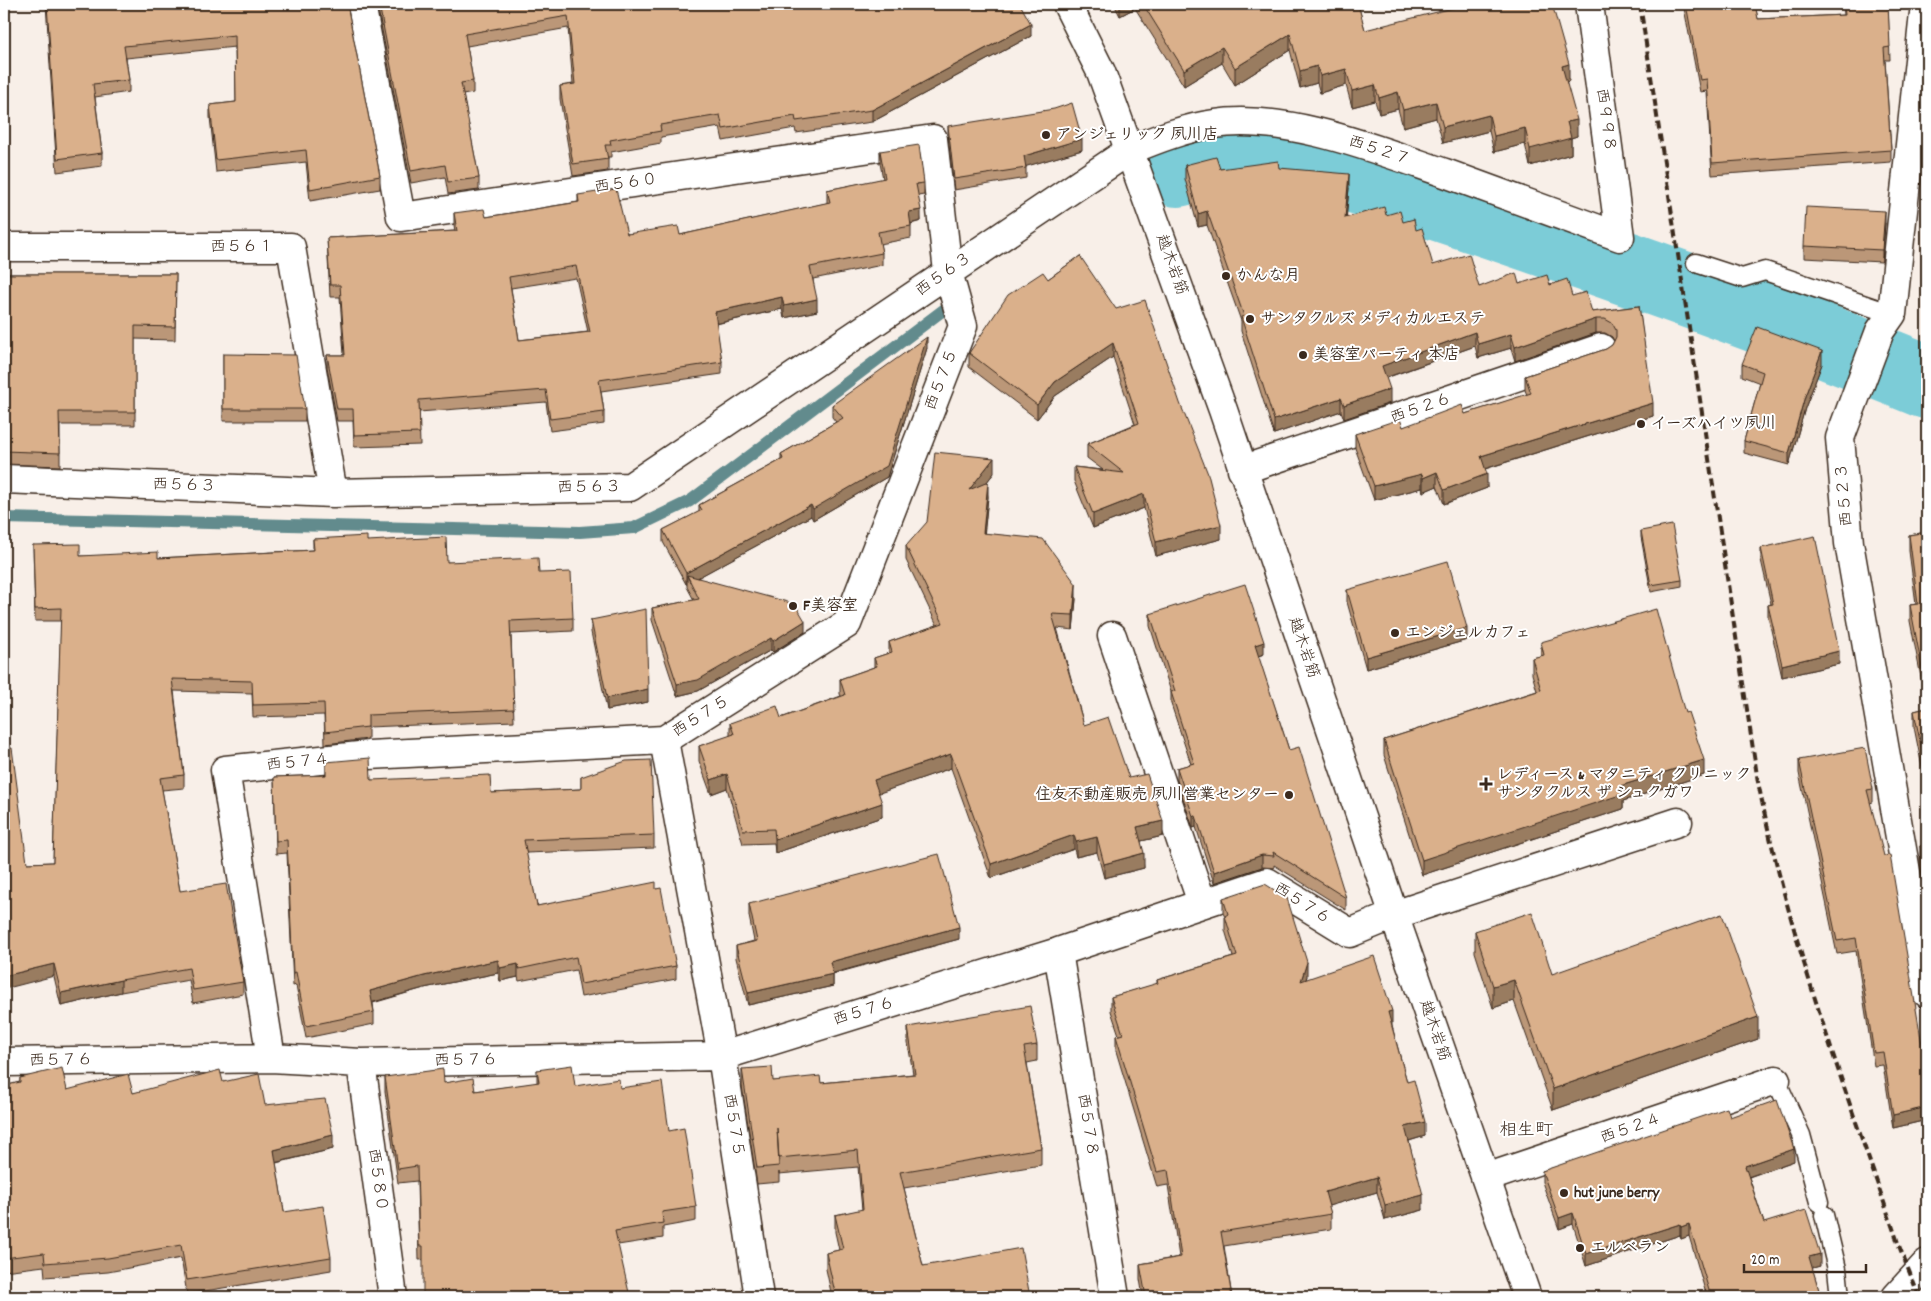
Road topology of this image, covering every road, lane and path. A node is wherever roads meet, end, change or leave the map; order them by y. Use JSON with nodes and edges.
{"nodes":[{"id":1,"x":360,"y":4,"type":"edge"},
{"id":2,"x":1067,"y":4,"type":"edge"},
{"id":3,"x":1589,"y":4,"type":"edge"},
{"id":4,"x":1925,"y":4,"type":"edge"},
{"id":5,"x":1133,"y":156,"type":"junction"},
{"id":6,"x":1620,"y":237,"type":"joint"},
{"id":7,"x":4,"y":248,"type":"edge"},
{"id":8,"x":1696,"y":263,"type":"dead end"},
{"id":9,"x":948,"y":272,"type":"junction"},
{"id":10,"x":1886,"y":322,"type":"junction"},
{"id":11,"x":1600,"y":348,"type":"dead end"},
{"id":12,"x":1242,"y":470,"type":"junction"},
{"id":13,"x":4,"y":479,"type":"edge"},
{"id":14,"x":333,"y":493,"type":"junction"},
{"id":15,"x":1112,"y":636,"type":"dead end"},
{"id":16,"x":664,"y":740,"type":"junction"},
{"id":17,"x":1678,"y":822,"type":"dead end"},
{"id":18,"x":1202,"y":903,"type":"junction"},
{"id":19,"x":1394,"y":915,"type":"junction"},
{"id":20,"x":1058,"y":952,"type":"junction"},
{"id":21,"x":1927,"y":988,"type":"edge"},
{"id":22,"x":722,"y":1056,"type":"junction"},
{"id":23,"x":272,"y":1058,"type":"junction"},
{"id":24,"x":4,"y":1062,"type":"edge"},
{"id":25,"x":360,"y":1063,"type":"junction"},
{"id":26,"x":1776,"y":1080,"type":"joint"},
{"id":27,"x":1486,"y":1178,"type":"junction"},
{"id":28,"x":1927,"y":1263,"type":"edge"},
{"id":29,"x":393,"y":1297,"type":"edge"},
{"id":30,"x":759,"y":1297,"type":"edge"},
{"id":31,"x":1116,"y":1297,"type":"edge"},
{"id":32,"x":1527,"y":1297,"type":"edge"},
{"id":33,"x":1840,"y":1297,"type":"edge"},
{"id":34,"x":1896,"y":1297,"type":"edge"}],
"edges":[{"from":1,"to":9,"type":"street","name":"西５６０"},
{"from":2,"to":5,"type":"street","name":"越木岩筋"},
{"from":3,"to":6,"type":"street","name":"西９９８"},
{"from":4,"to":10,"type":"street","name":"西５２３"},
{"from":5,"to":6,"type":"street","name":"西５２７"},
{"from":5,"to":9,"type":"street","name":"西５６３"},
{"from":5,"to":12,"type":"street","name":"越木岩筋"},
{"from":7,"to":14,"type":"street","name":"西５６１"},
{"from":8,"to":10,"type":"lane"},
{"from":9,"to":14,"type":"street","name":"西５６３"},
{"from":9,"to":16,"type":"street","name":"西５７５"},
{"from":10,"to":21,"type":"street","name":"西５２３"},
{"from":11,"to":12,"type":"street","name":"西５２６"},
{"from":12,"to":19,"type":"street","name":"越木岩筋"},
{"from":13,"to":14,"type":"street","name":"西５６３"},
{"from":15,"to":18,"type":"street"},
{"from":16,"to":22,"type":"street","name":"西５７５"},
{"from":16,"to":23,"type":"street","name":"西５７４"},
{"from":17,"to":19,"type":"street","name":"西５７６"},
{"from":18,"to":19,"type":"street","name":"西５７６"},
{"from":18,"to":20,"type":"street","name":"西５７６"},
{"from":19,"to":27,"type":"street","name":"越木岩筋"},
{"from":20,"to":22,"type":"street","name":"西５７６"},
{"from":20,"to":31,"type":"street","name":"西５７８"},
{"from":22,"to":25,"type":"street","name":"西５７６"},
{"from":22,"to":30,"type":"street","name":"西５７５"},
{"from":23,"to":24,"type":"street","name":"西５７６"},
{"from":23,"to":25,"type":"street","name":"西５７６"},
{"from":25,"to":29,"type":"street","name":"西５８０"},
{"from":26,"to":27,"type":"street","name":"西５２４"},
{"from":26,"to":33,"type":"lane"},
{"from":27,"to":32,"type":"street","name":"越木岩筋"},
{"from":28,"to":34,"type":"street"}]}
